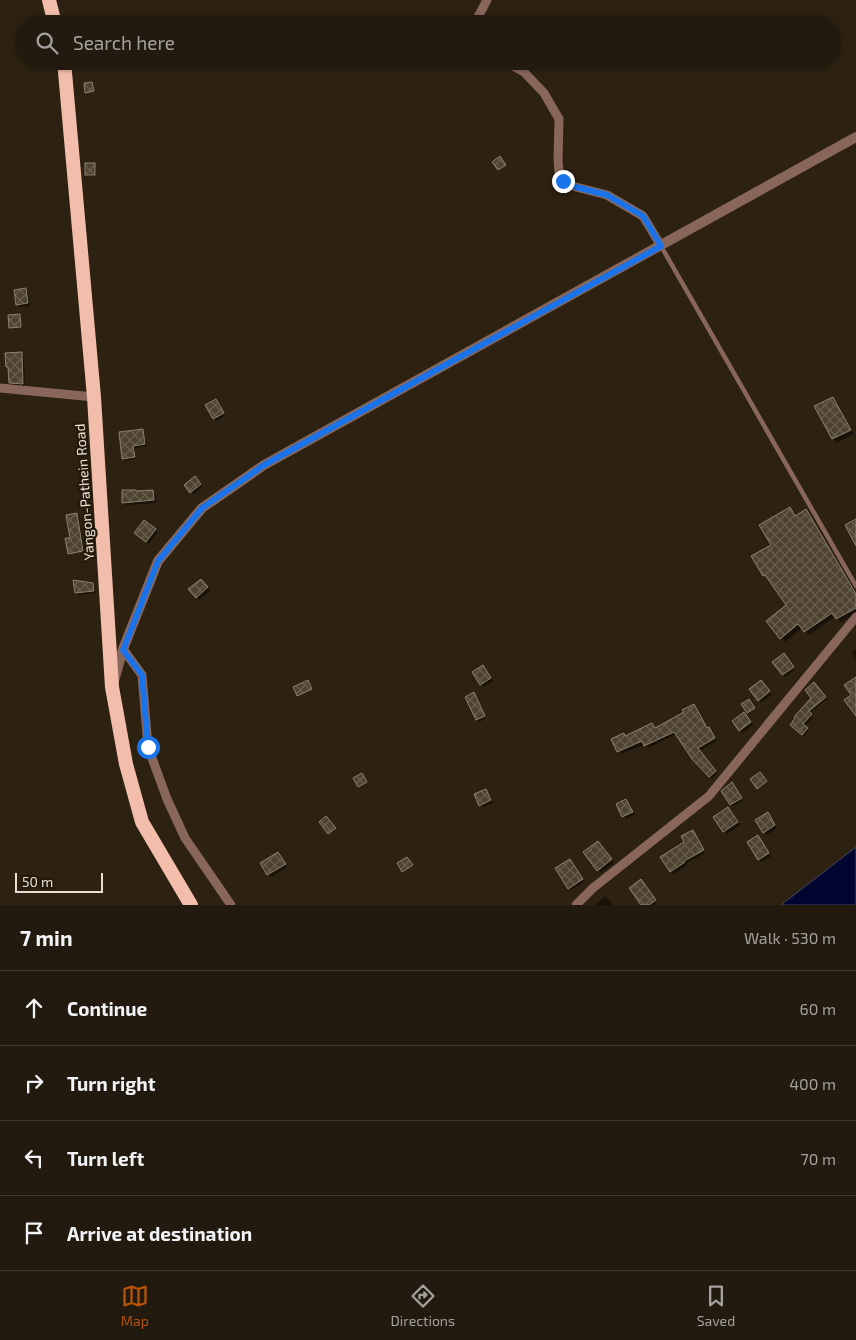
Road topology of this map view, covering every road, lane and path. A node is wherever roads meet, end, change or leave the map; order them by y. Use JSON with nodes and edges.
{"nodes":[{"id":1,"x":49,"y":0,"type":"edge"},
{"id":2,"x":487,"y":0,"type":"edge"},
{"id":3,"x":53,"y":15,"type":"edge"},
{"id":4,"x":479,"y":15,"type":"edge"},
{"id":5,"x":65,"y":70,"type":"edge"},
{"id":6,"x":520,"y":70,"type":"edge"},
{"id":7,"x":856,"y":138,"type":"edge"},
{"id":8,"x":661,"y":246,"type":"junction"},
{"id":9,"x":0,"y":388,"type":"edge"},
{"id":10,"x":94,"y":396,"type":"junction"},
{"id":11,"x":856,"y":586,"type":"edge"},
{"id":12,"x":856,"y":617,"type":"edge"},
{"id":13,"x":123,"y":650,"type":"junction"},
{"id":14,"x":112,"y":687,"type":"junction"},
{"id":15,"x":191,"y":905,"type":"edge"},
{"id":16,"x":231,"y":905,"type":"edge"},
{"id":17,"x":576,"y":905,"type":"edge"}],
"edges":[{"from":1,"to":3,"type":"highway"},
{"from":2,"to":4,"type":"street"},
{"from":5,"to":10,"type":"highway","name":"Yangon-Pathein Road"},
{"from":6,"to":8,"type":"street"},
{"from":7,"to":8,"type":"street"},
{"from":8,"to":11,"type":"lane"},
{"from":8,"to":13,"type":"street"},
{"from":9,"to":10,"type":"street"},
{"from":10,"to":14,"type":"highway","name":"Yangon-Pathein Road"},
{"from":12,"to":17,"type":"street"},
{"from":13,"to":14,"type":"street"},
{"from":13,"to":16,"type":"street"},
{"from":14,"to":15,"type":"highway","name":"Yangon-Pathein Road"}]}
